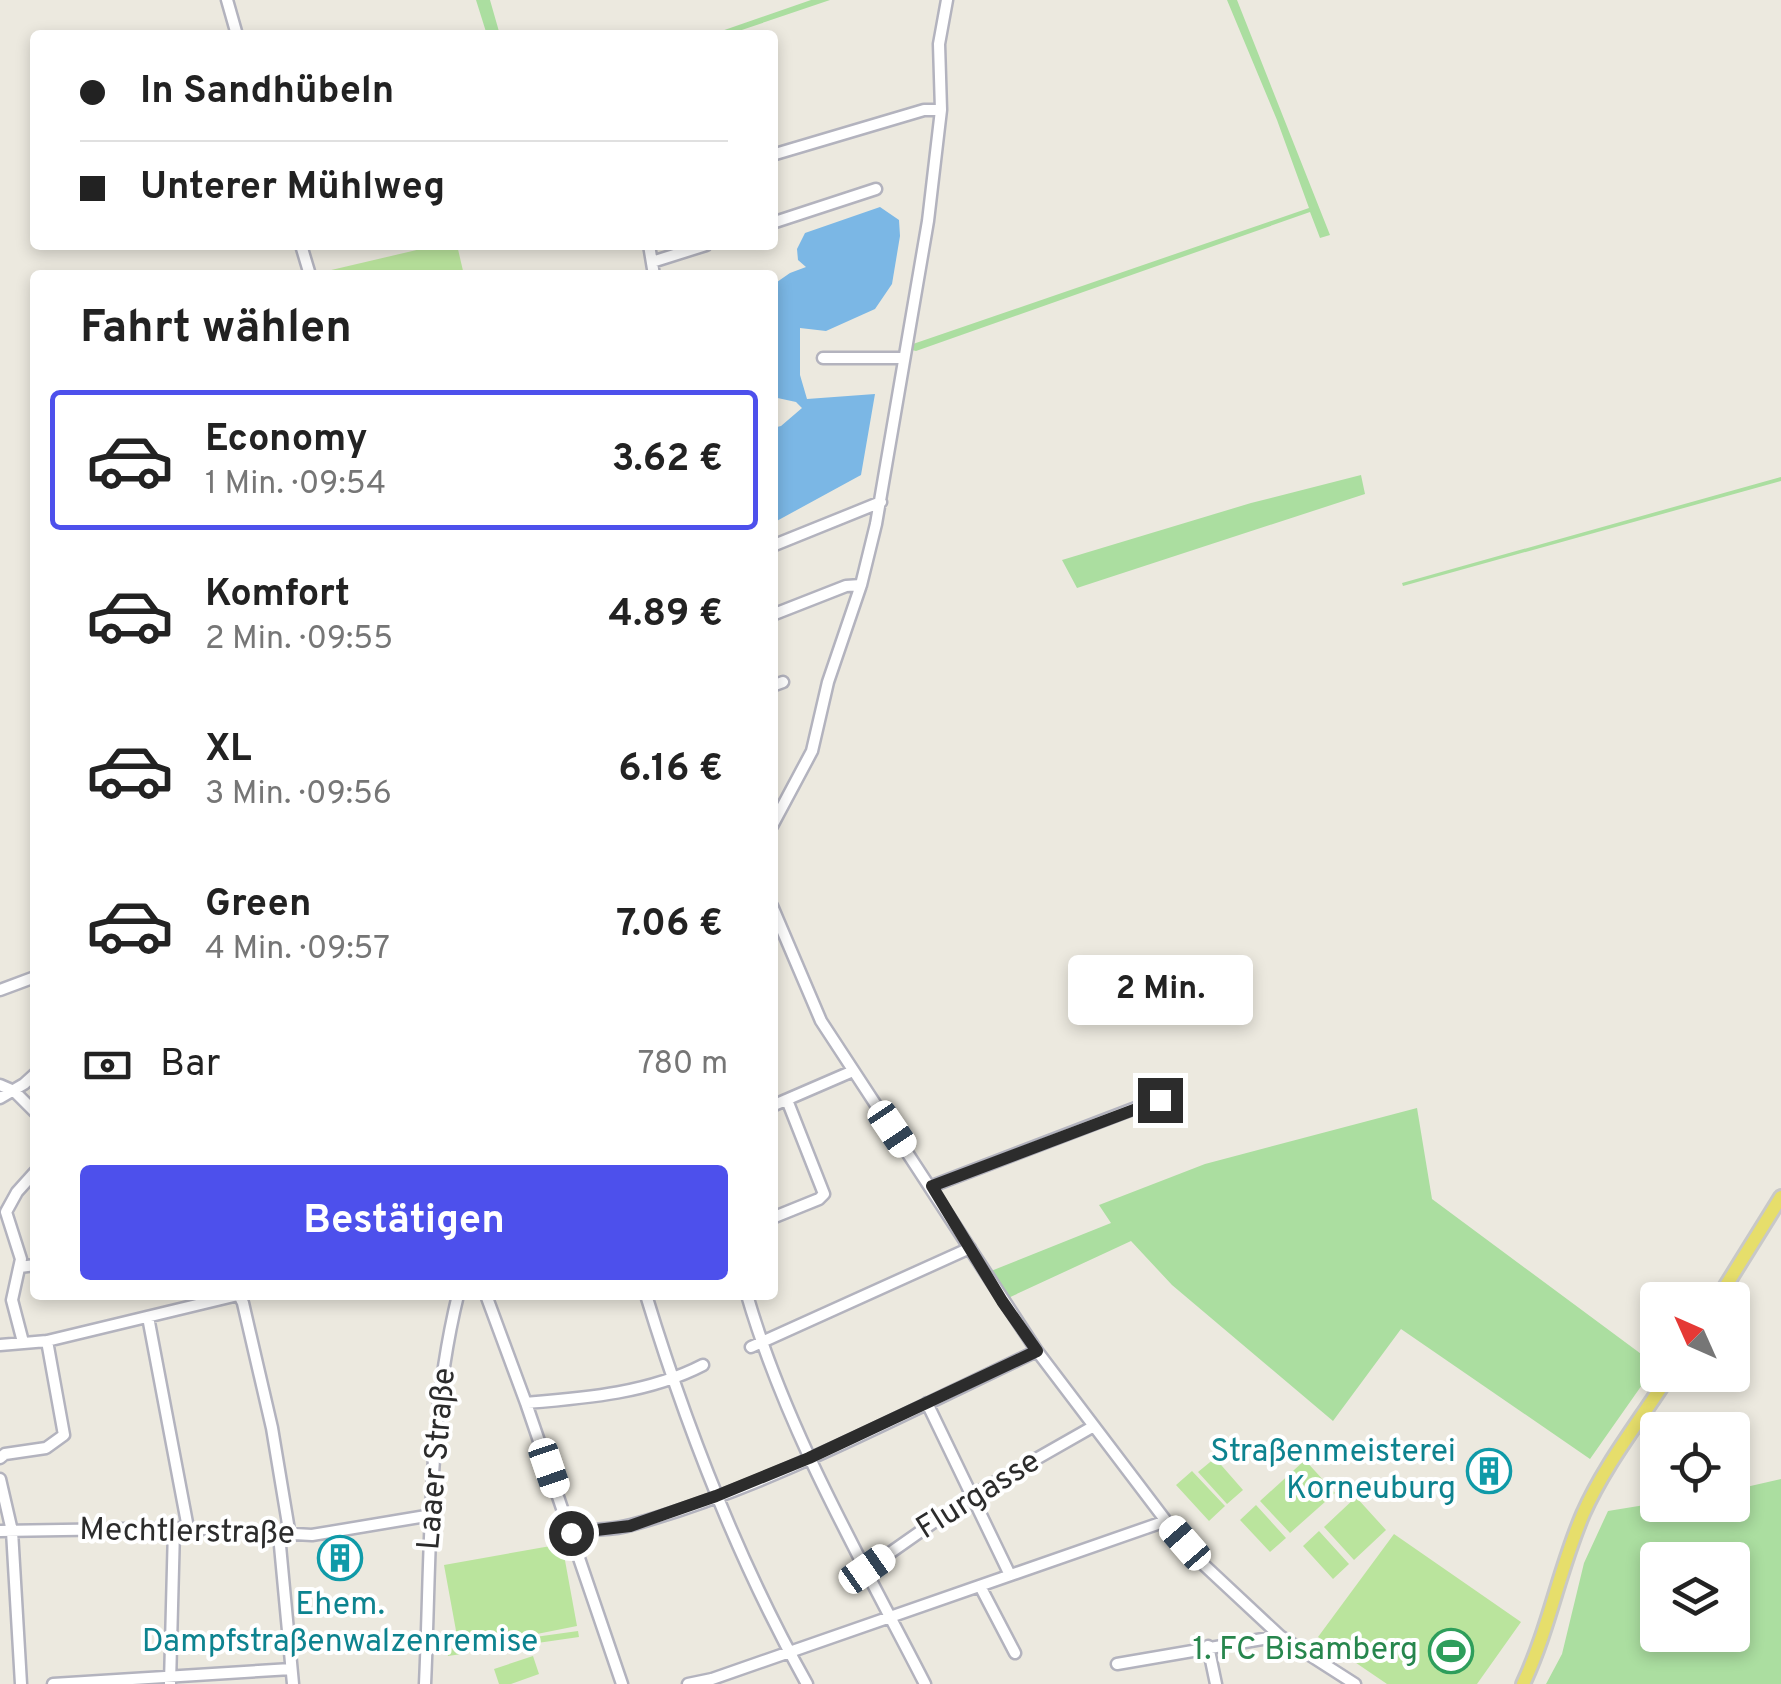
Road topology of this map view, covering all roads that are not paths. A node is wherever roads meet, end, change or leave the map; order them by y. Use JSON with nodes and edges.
{"nodes":[{"id":1,"x":227,"y":0,"type":"edge"},
{"id":2,"x":946,"y":0,"type":"edge"},
{"id":3,"x":236,"y":30,"type":"edge"},
{"id":4,"x":941,"y":110,"type":"junction"},
{"id":5,"x":778,"y":153,"type":"edge"},
{"id":6,"x":876,"y":189,"type":"dead end"},
{"id":7,"x":778,"y":221,"type":"edge"},
{"id":8,"x":695,"y":250,"type":"edge"},
{"id":9,"x":654,"y":269,"type":"edge"},
{"id":10,"x":823,"y":358,"type":"dead end"},
{"id":11,"x":902,"y":358,"type":"junction"},
{"id":12,"x":880,"y":502,"type":"junction"},
{"id":13,"x":778,"y":544,"type":"edge"},
{"id":14,"x":861,"y":585,"type":"junction"},
{"id":15,"x":778,"y":613,"type":"edge"},
{"id":16,"x":778,"y":815,"type":"edge"},
{"id":17,"x":778,"y":920,"type":"edge"},
{"id":18,"x":30,"y":980,"type":"edge"},
{"id":19,"x":0,"y":990,"type":"edge"},
{"id":20,"x":853,"y":1071,"type":"junction"},
{"id":21,"x":30,"y":1078,"type":"edge"},
{"id":22,"x":0,"y":1085,"type":"edge"},
{"id":23,"x":14,"y":1091,"type":"junction"},
{"id":24,"x":0,"y":1098,"type":"edge"},
{"id":25,"x":787,"y":1100,"type":"junction"},
{"id":26,"x":1160,"y":1100,"type":"dead end"},
{"id":27,"x":778,"y":1104,"type":"edge"},
{"id":28,"x":30,"y":1107,"type":"edge"},
{"id":29,"x":30,"y":1178,"type":"edge"},
{"id":30,"x":932,"y":1186,"type":"junction"},
{"id":31,"x":1781,"y":1197,"type":"edge"},
{"id":32,"x":3,"y":1213,"type":"edge"},
{"id":33,"x":778,"y":1216,"type":"edge"},
{"id":34,"x":970,"y":1248,"type":"junction"},
{"id":35,"x":30,"y":1266,"type":"edge"},
{"id":36,"x":20,"y":1267,"type":"junction"},
{"id":37,"x":1727,"y":1282,"type":"edge"},
{"id":38,"x":218,"y":1300,"type":"edge"},
{"id":39,"x":241,"y":1300,"type":"edge"},
{"id":40,"x":457,"y":1300,"type":"edge"},
{"id":41,"x":488,"y":1300,"type":"edge"},
{"id":42,"x":648,"y":1300,"type":"edge"},
{"id":43,"x":748,"y":1300,"type":"edge"},
{"id":44,"x":148,"y":1317,"type":"junction"},
{"id":45,"x":47,"y":1341,"type":"junction"},
{"id":46,"x":23,"y":1342,"type":"junction"},
{"id":47,"x":0,"y":1345,"type":"edge"},
{"id":48,"x":756,"y":1345,"type":"junction"},
{"id":49,"x":1037,"y":1351,"type":"junction"},
{"id":50,"x":703,"y":1365,"type":"dead end"},
{"id":51,"x":672,"y":1378,"type":"junction"},
{"id":52,"x":1658,"y":1392,"type":"edge"},
{"id":53,"x":926,"y":1402,"type":"junction"},
{"id":54,"x":526,"y":1404,"type":"junction"},
{"id":55,"x":1094,"y":1426,"type":"junction"},
{"id":56,"x":0,"y":1458,"type":"edge"},
{"id":57,"x":809,"y":1458,"type":"junction"},
{"id":58,"x":0,"y":1479,"type":"edge"},
{"id":59,"x":716,"y":1496,"type":"junction"},
{"id":60,"x":972,"y":1496,"type":"junction"},
{"id":61,"x":432,"y":1515,"type":"junction"},
{"id":62,"x":1166,"y":1521,"type":"junction"},
{"id":63,"x":188,"y":1528,"type":"junction"},
{"id":64,"x":174,"y":1529,"type":"junction"},
{"id":65,"x":6,"y":1531,"type":"edge"},
{"id":66,"x":571,"y":1533,"type":"junction"},
{"id":67,"x":284,"y":1536,"type":"junction"},
{"id":68,"x":867,"y":1569,"type":"junction"},
{"id":69,"x":1010,"y":1575,"type":"junction"},
{"id":70,"x":980,"y":1586,"type":"junction"},
{"id":71,"x":891,"y":1618,"type":"junction"},
{"id":72,"x":1280,"y":1636,"type":"junction"},
{"id":73,"x":1208,"y":1646,"type":"junction"},
{"id":74,"x":789,"y":1652,"type":"junction"},
{"id":75,"x":1016,"y":1653,"type":"dead end"},
{"id":76,"x":1117,"y":1664,"type":"dead end"},
{"id":77,"x":291,"y":1669,"type":"junction"},
{"id":78,"x":170,"y":1681,"type":"edge"},
{"id":79,"x":714,"y":1681,"type":"edge"},
{"id":80,"x":21,"y":1684,"type":"edge"},
{"id":81,"x":52,"y":1684,"type":"edge"},
{"id":82,"x":292,"y":1684,"type":"edge"},
{"id":83,"x":425,"y":1684,"type":"edge"},
{"id":84,"x":622,"y":1684,"type":"edge"},
{"id":85,"x":688,"y":1684,"type":"edge"},
{"id":86,"x":807,"y":1684,"type":"edge"},
{"id":87,"x":925,"y":1684,"type":"edge"},
{"id":88,"x":1216,"y":1684,"type":"edge"},
{"id":89,"x":1356,"y":1684,"type":"edge"},
{"id":90,"x":1524,"y":1684,"type":"edge"}],
"edges":[{"from":1,"to":3,"type":"street"},
{"from":2,"to":4,"type":"street"},
{"from":4,"to":5,"type":"street"},
{"from":4,"to":11,"type":"street"},
{"from":6,"to":7,"type":"street"},
{"from":8,"to":9,"type":"street"},
{"from":10,"to":11,"type":"street"},
{"from":11,"to":12,"type":"street"},
{"from":12,"to":13,"type":"street"},
{"from":12,"to":14,"type":"street"},
{"from":14,"to":15,"type":"street"},
{"from":14,"to":16,"type":"street"},
{"from":17,"to":20,"type":"street"},
{"from":18,"to":19,"type":"street"},
{"from":20,"to":25,"type":"street"},
{"from":20,"to":30,"type":"street"},
{"from":21,"to":23,"type":"street"},
{"from":22,"to":23,"type":"street"},
{"from":23,"to":24,"type":"street"},
{"from":23,"to":28,"type":"street"},
{"from":25,"to":27,"type":"street"},
{"from":25,"to":33,"type":"street"},
{"from":26,"to":30,"type":"street"},
{"from":29,"to":32,"type":"street"},
{"from":30,"to":34,"type":"street"},
{"from":31,"to":37,"type":"main road"},
{"from":32,"to":36,"type":"street"},
{"from":34,"to":48,"type":"street"},
{"from":34,"to":49,"type":"street"},
{"from":35,"to":36,"type":"street"},
{"from":36,"to":46,"type":"street"},
{"from":38,"to":44,"type":"street"},
{"from":39,"to":67,"type":"street"},
{"from":40,"to":61,"type":"street","name":"Laaer Straße"},
{"from":41,"to":54,"type":"street"},
{"from":42,"to":51,"type":"street"},
{"from":43,"to":48,"type":"street"},
{"from":44,"to":45,"type":"street"},
{"from":44,"to":63,"type":"street"},
{"from":45,"to":46,"type":"street"},
{"from":45,"to":56,"type":"street"},
{"from":46,"to":47,"type":"street"},
{"from":48,"to":57,"type":"street"},
{"from":49,"to":53,"type":"street"},
{"from":49,"to":55,"type":"street"},
{"from":50,"to":51,"type":"street"},
{"from":51,"to":54,"type":"street"},
{"from":51,"to":59,"type":"street"},
{"from":52,"to":90,"type":"main road"},
{"from":53,"to":57,"type":"street"},
{"from":53,"to":60,"type":"street"},
{"from":54,"to":66,"type":"street"},
{"from":55,"to":60,"type":"street","name":"Flurgasse"},
{"from":55,"to":62,"type":"street"},
{"from":57,"to":59,"type":"street"},
{"from":57,"to":68,"type":"street"},
{"from":58,"to":65,"type":"street"},
{"from":59,"to":66,"type":"street"},
{"from":59,"to":74,"type":"street"},
{"from":60,"to":68,"type":"street","name":"Flurgasse"},
{"from":60,"to":69,"type":"street"},
{"from":61,"to":67,"type":"street","name":"Mechtlerstraße"},
{"from":61,"to":83,"type":"street","name":"Laaer Straße"},
{"from":62,"to":69,"type":"street"},
{"from":62,"to":72,"type":"street"},
{"from":63,"to":64,"type":"street","name":"Mechtlerstraße"},
{"from":63,"to":67,"type":"street","name":"Mechtlerstraße"},
{"from":64,"to":65,"type":"street","name":"Mechtlerstraße"},
{"from":64,"to":78,"type":"street"},
{"from":65,"to":80,"type":"street"},
{"from":66,"to":84,"type":"street"},
{"from":67,"to":77,"type":"street"},
{"from":68,"to":71,"type":"street"},
{"from":69,"to":70,"type":"street"},
{"from":70,"to":71,"type":"street"},
{"from":70,"to":75,"type":"street"},
{"from":71,"to":74,"type":"street"},
{"from":71,"to":87,"type":"street"},
{"from":72,"to":73,"type":"street"},
{"from":72,"to":89,"type":"street"},
{"from":73,"to":76,"type":"street"},
{"from":73,"to":88,"type":"street"},
{"from":74,"to":79,"type":"street"},
{"from":74,"to":86,"type":"street"},
{"from":77,"to":78,"type":"street"},
{"from":77,"to":82,"type":"street"},
{"from":78,"to":81,"type":"street"},
{"from":79,"to":85,"type":"street"}]}
